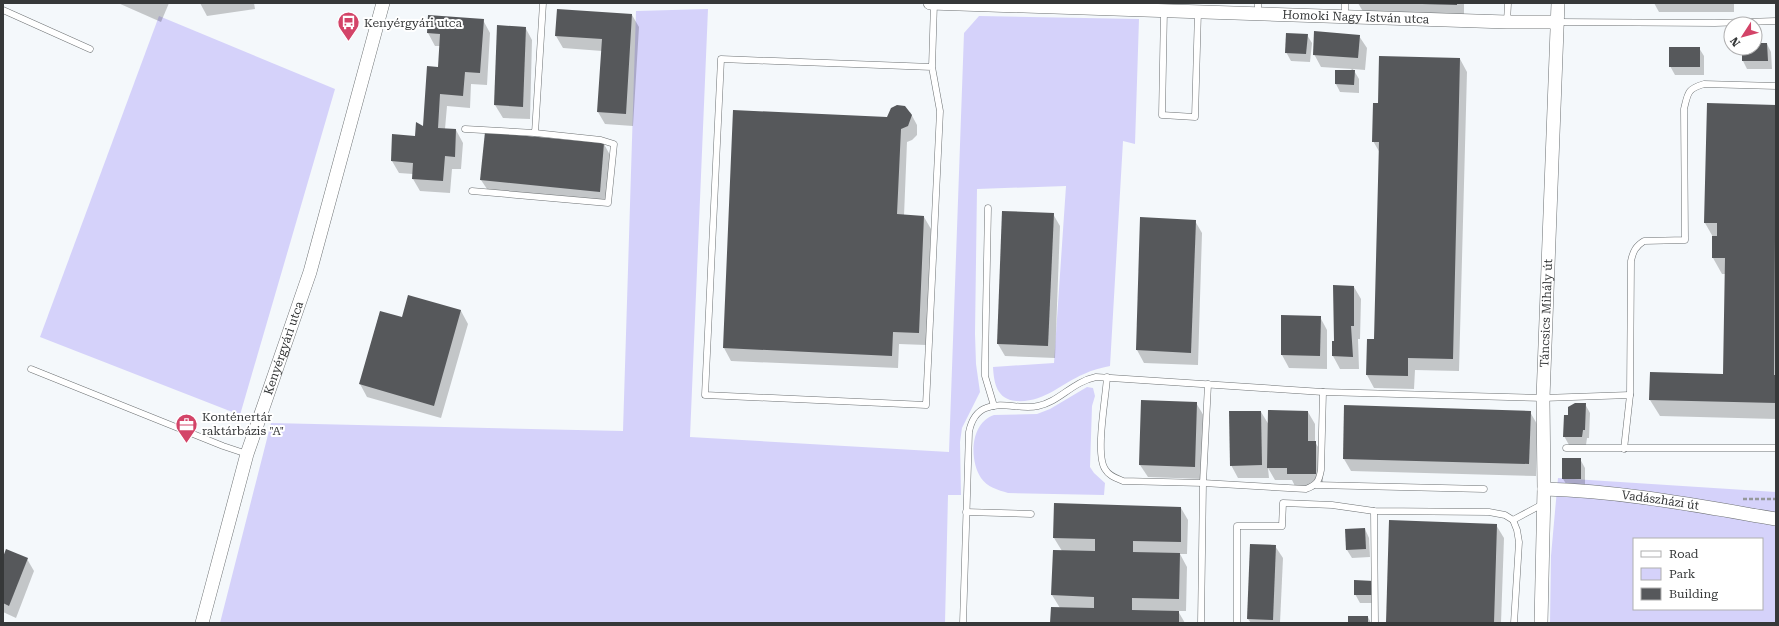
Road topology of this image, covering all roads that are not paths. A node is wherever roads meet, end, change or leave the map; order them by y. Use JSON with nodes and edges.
{"nodes":[{"id":1,"x":383,"y":3,"type":"edge"},
{"id":2,"x":543,"y":3,"type":"edge"},
{"id":3,"x":930,"y":3,"type":"edge"},
{"id":4,"x":934,"y":3,"type":"edge"},
{"id":5,"x":1508,"y":3,"type":"edge"},
{"id":6,"x":1558,"y":3,"type":"edge"},
{"id":7,"x":1258,"y":8,"type":"edge"},
{"id":8,"x":1345,"y":9,"type":"edge"},
{"id":9,"x":3,"y":10,"type":"edge"},
{"id":10,"x":1164,"y":10,"type":"junction"},
{"id":11,"x":1198,"y":11,"type":"junction"},
{"id":12,"x":1776,"y":21,"type":"edge"},
{"id":13,"x":1507,"y":22,"type":"junction"},
{"id":14,"x":1558,"y":22,"type":"junction"},
{"id":15,"x":90,"y":49,"type":"dead end"},
{"id":16,"x":932,"y":67,"type":"junction"},
{"id":17,"x":1776,"y":86,"type":"edge"},
{"id":18,"x":465,"y":129,"type":"dead end"},
{"id":19,"x":535,"y":133,"type":"junction"},
{"id":20,"x":472,"y":191,"type":"dead end"},
{"id":21,"x":988,"y":208,"type":"dead end"},
{"id":22,"x":31,"y":369,"type":"dead end"},
{"id":23,"x":1108,"y":377,"type":"junction"},
{"id":24,"x":1208,"y":384,"type":"junction"},
{"id":25,"x":1323,"y":392,"type":"junction"},
{"id":26,"x":1630,"y":395,"type":"junction"},
{"id":27,"x":1543,"y":398,"type":"junction"},
{"id":28,"x":994,"y":406,"type":"junction"},
{"id":29,"x":1566,"y":448,"type":"dead end"},
{"id":30,"x":1776,"y":448,"type":"edge"},
{"id":31,"x":1624,"y":449,"type":"junction"},
{"id":32,"x":247,"y":454,"type":"junction"},
{"id":33,"x":1204,"y":483,"type":"junction"},
{"id":34,"x":1316,"y":485,"type":"junction"},
{"id":35,"x":1484,"y":489,"type":"dead end"},
{"id":36,"x":1544,"y":489,"type":"junction"},
{"id":37,"x":1544,"y":504,"type":"junction"},
{"id":38,"x":1374,"y":511,"type":"junction"},
{"id":39,"x":966,"y":512,"type":"junction"},
{"id":40,"x":1031,"y":514,"type":"dead end"},
{"id":41,"x":1513,"y":520,"type":"junction"},
{"id":42,"x":1776,"y":520,"type":"edge"},
{"id":43,"x":202,"y":623,"type":"edge"},
{"id":44,"x":963,"y":623,"type":"edge"},
{"id":45,"x":1201,"y":623,"type":"edge"},
{"id":46,"x":1237,"y":623,"type":"edge"},
{"id":47,"x":1375,"y":623,"type":"edge"},
{"id":48,"x":1514,"y":623,"type":"edge"},
{"id":49,"x":1541,"y":623,"type":"edge"}],
"edges":[{"from":1,"to":32,"type":"street","name":"Kenyérgyári utca"},
{"from":2,"to":19,"type":"lane"},
{"from":3,"to":4,"type":"street","name":"Homoki Nagy István utca"},
{"from":4,"to":10,"type":"street","name":"Homoki Nagy István utca"},
{"from":4,"to":16,"type":"lane"},
{"from":5,"to":13,"type":"lane"},
{"from":6,"to":14,"type":"street","name":"Táncsics Mihály út"},
{"from":7,"to":8,"type":"street","name":"Homoki Nagy István utca"},
{"from":7,"to":11,"type":"street","name":"Homoki Nagy István utca"},
{"from":8,"to":13,"type":"street","name":"Homoki Nagy István utca"},
{"from":9,"to":15,"type":"lane"},
{"from":10,"to":11,"type":"street","name":"Homoki Nagy István utca"},
{"from":10,"to":11,"type":"lane"},
{"from":12,"to":14,"type":"lane"},
{"from":13,"to":14,"type":"street","name":"Homoki Nagy István utca"},
{"from":14,"to":27,"type":"street","name":"Táncsics Mihály út"},
{"from":16,"to":16,"type":"lane"},
{"from":17,"to":26,"type":"lane"},
{"from":18,"to":19,"type":"lane"},
{"from":19,"to":20,"type":"lane"},
{"from":21,"to":28,"type":"lane"},
{"from":22,"to":32,"type":"lane"},
{"from":23,"to":24,"type":"lane"},
{"from":23,"to":28,"type":"lane"},
{"from":23,"to":33,"type":"lane"},
{"from":24,"to":25,"type":"lane"},
{"from":24,"to":33,"type":"lane"},
{"from":25,"to":27,"type":"lane"},
{"from":25,"to":34,"type":"lane"},
{"from":26,"to":27,"type":"lane"},
{"from":26,"to":31,"type":"lane"},
{"from":27,"to":36,"type":"street","name":"Táncsics Mihály út"},
{"from":28,"to":39,"type":"lane"},
{"from":29,"to":31,"type":"lane"},
{"from":30,"to":31,"type":"lane"},
{"from":32,"to":43,"type":"street","name":"Kenyérgyári utca"},
{"from":33,"to":34,"type":"lane"},
{"from":33,"to":45,"type":"lane"},
{"from":34,"to":35,"type":"lane"},
{"from":36,"to":37,"type":"street","name":"Táncsics Mihály út"},
{"from":36,"to":42,"type":"street","name":"Vadászházi út"},
{"from":37,"to":41,"type":"lane"},
{"from":37,"to":49,"type":"street","name":"Táncsics Mihály út"},
{"from":38,"to":41,"type":"lane"},
{"from":38,"to":46,"type":"lane"},
{"from":38,"to":47,"type":"lane"},
{"from":39,"to":40,"type":"lane"},
{"from":39,"to":44,"type":"lane"},
{"from":41,"to":48,"type":"lane"}]}
